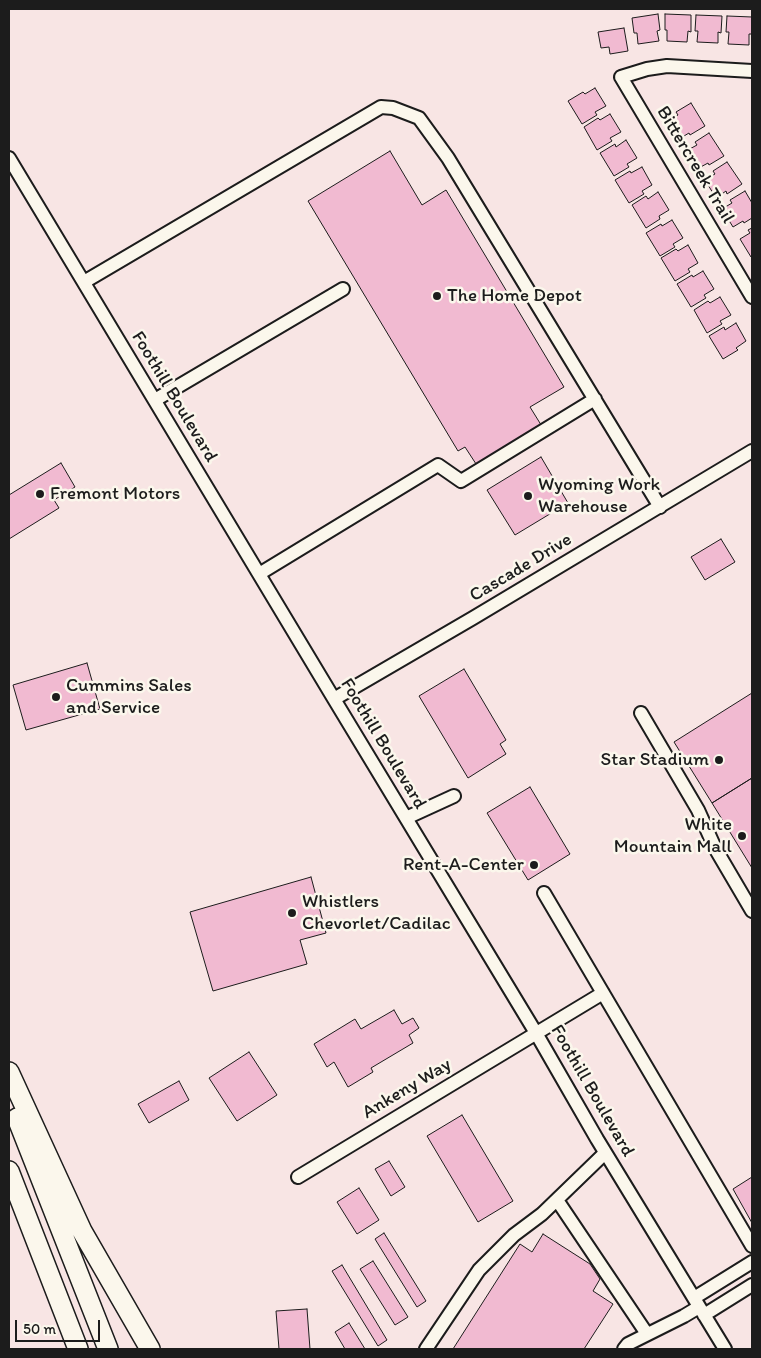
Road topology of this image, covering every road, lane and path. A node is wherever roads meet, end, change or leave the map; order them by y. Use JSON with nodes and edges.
{"nodes":[{"id":1,"x":752,"y":71,"type":"edge"},
{"id":2,"x":9,"y":158,"type":"edge"},
{"id":3,"x":84,"y":282,"type":"junction"},
{"id":4,"x":343,"y":289,"type":"dead end"},
{"id":5,"x":752,"y":297,"type":"edge"},
{"id":6,"x":595,"y":399,"type":"junction"},
{"id":7,"x":155,"y":400,"type":"junction"},
{"id":8,"x":752,"y":452,"type":"edge"},
{"id":9,"x":660,"y":507,"type":"junction"},
{"id":10,"x":259,"y":574,"type":"junction"},
{"id":11,"x":334,"y":699,"type":"junction"},
{"id":12,"x":641,"y":713,"type":"dead end"},
{"id":13,"x":454,"y":796,"type":"dead end"},
{"id":14,"x":406,"y":818,"type":"junction"},
{"id":15,"x":544,"y":893,"type":"dead end"},
{"id":16,"x":752,"y":911,"type":"edge"},
{"id":17,"x":603,"y":993,"type":"junction"},
{"id":18,"x":536,"y":1033,"type":"junction"},
{"id":19,"x":9,"y":1072,"type":"edge"},
{"id":20,"x":9,"y":1097,"type":"edge"},
{"id":21,"x":605,"y":1153,"type":"junction"},
{"id":22,"x":9,"y":1170,"type":"edge"},
{"id":23,"x":298,"y":1177,"type":"dead end"},
{"id":24,"x":9,"y":1186,"type":"edge"},
{"id":25,"x":556,"y":1200,"type":"junction"},
{"id":26,"x":751,"y":1241,"type":"edge"},
{"id":27,"x":752,"y":1262,"type":"edge"},
{"id":28,"x":752,"y":1285,"type":"edge"},
{"id":29,"x":699,"y":1307,"type":"junction"},
{"id":30,"x":647,"y":1334,"type":"junction"},
{"id":31,"x":627,"y":1347,"type":"edge"},
{"id":32,"x":65,"y":1349,"type":"edge"},
{"id":33,"x":78,"y":1349,"type":"edge"},
{"id":34,"x":108,"y":1349,"type":"edge"},
{"id":35,"x":150,"y":1349,"type":"edge"},
{"id":36,"x":426,"y":1349,"type":"edge"},
{"id":37,"x":725,"y":1349,"type":"edge"}],
"edges":[{"from":1,"to":5,"type":"street","name":"Bittercreek Trail"},
{"from":2,"to":3,"type":"street","name":"Foothill Boulevard"},
{"from":3,"to":6,"type":"street"},
{"from":3,"to":7,"type":"street","name":"Foothill Boulevard"},
{"from":4,"to":7,"type":"street"},
{"from":6,"to":9,"type":"street"},
{"from":6,"to":10,"type":"street"},
{"from":7,"to":10,"type":"street","name":"Foothill Boulevard"},
{"from":8,"to":9,"type":"street","name":"Cascade Drive"},
{"from":9,"to":11,"type":"street","name":"Cascade Drive"},
{"from":10,"to":11,"type":"street","name":"Foothill Boulevard"},
{"from":11,"to":14,"type":"street","name":"Foothill Boulevard"},
{"from":12,"to":16,"type":"street"},
{"from":13,"to":14,"type":"street"},
{"from":14,"to":18,"type":"street","name":"Foothill Boulevard"},
{"from":15,"to":17,"type":"street"},
{"from":17,"to":18,"type":"street","name":"Ankeny Way"},
{"from":17,"to":26,"type":"street"},
{"from":18,"to":21,"type":"street","name":"Foothill Boulevard"},
{"from":18,"to":23,"type":"street","name":"Ankeny Way"},
{"from":19,"to":35,"type":"highway"},
{"from":20,"to":34,"type":"highway"},
{"from":21,"to":25,"type":"street"},
{"from":21,"to":29,"type":"street","name":"Foothill Boulevard"},
{"from":22,"to":33,"type":"highway"},
{"from":24,"to":32,"type":"highway"},
{"from":25,"to":30,"type":"street"},
{"from":25,"to":36,"type":"street"},
{"from":27,"to":29,"type":"street"},
{"from":28,"to":29,"type":"street"},
{"from":29,"to":30,"type":"street"},
{"from":29,"to":37,"type":"street","name":"Foothill Boulevard"},
{"from":30,"to":31,"type":"street"}]}
